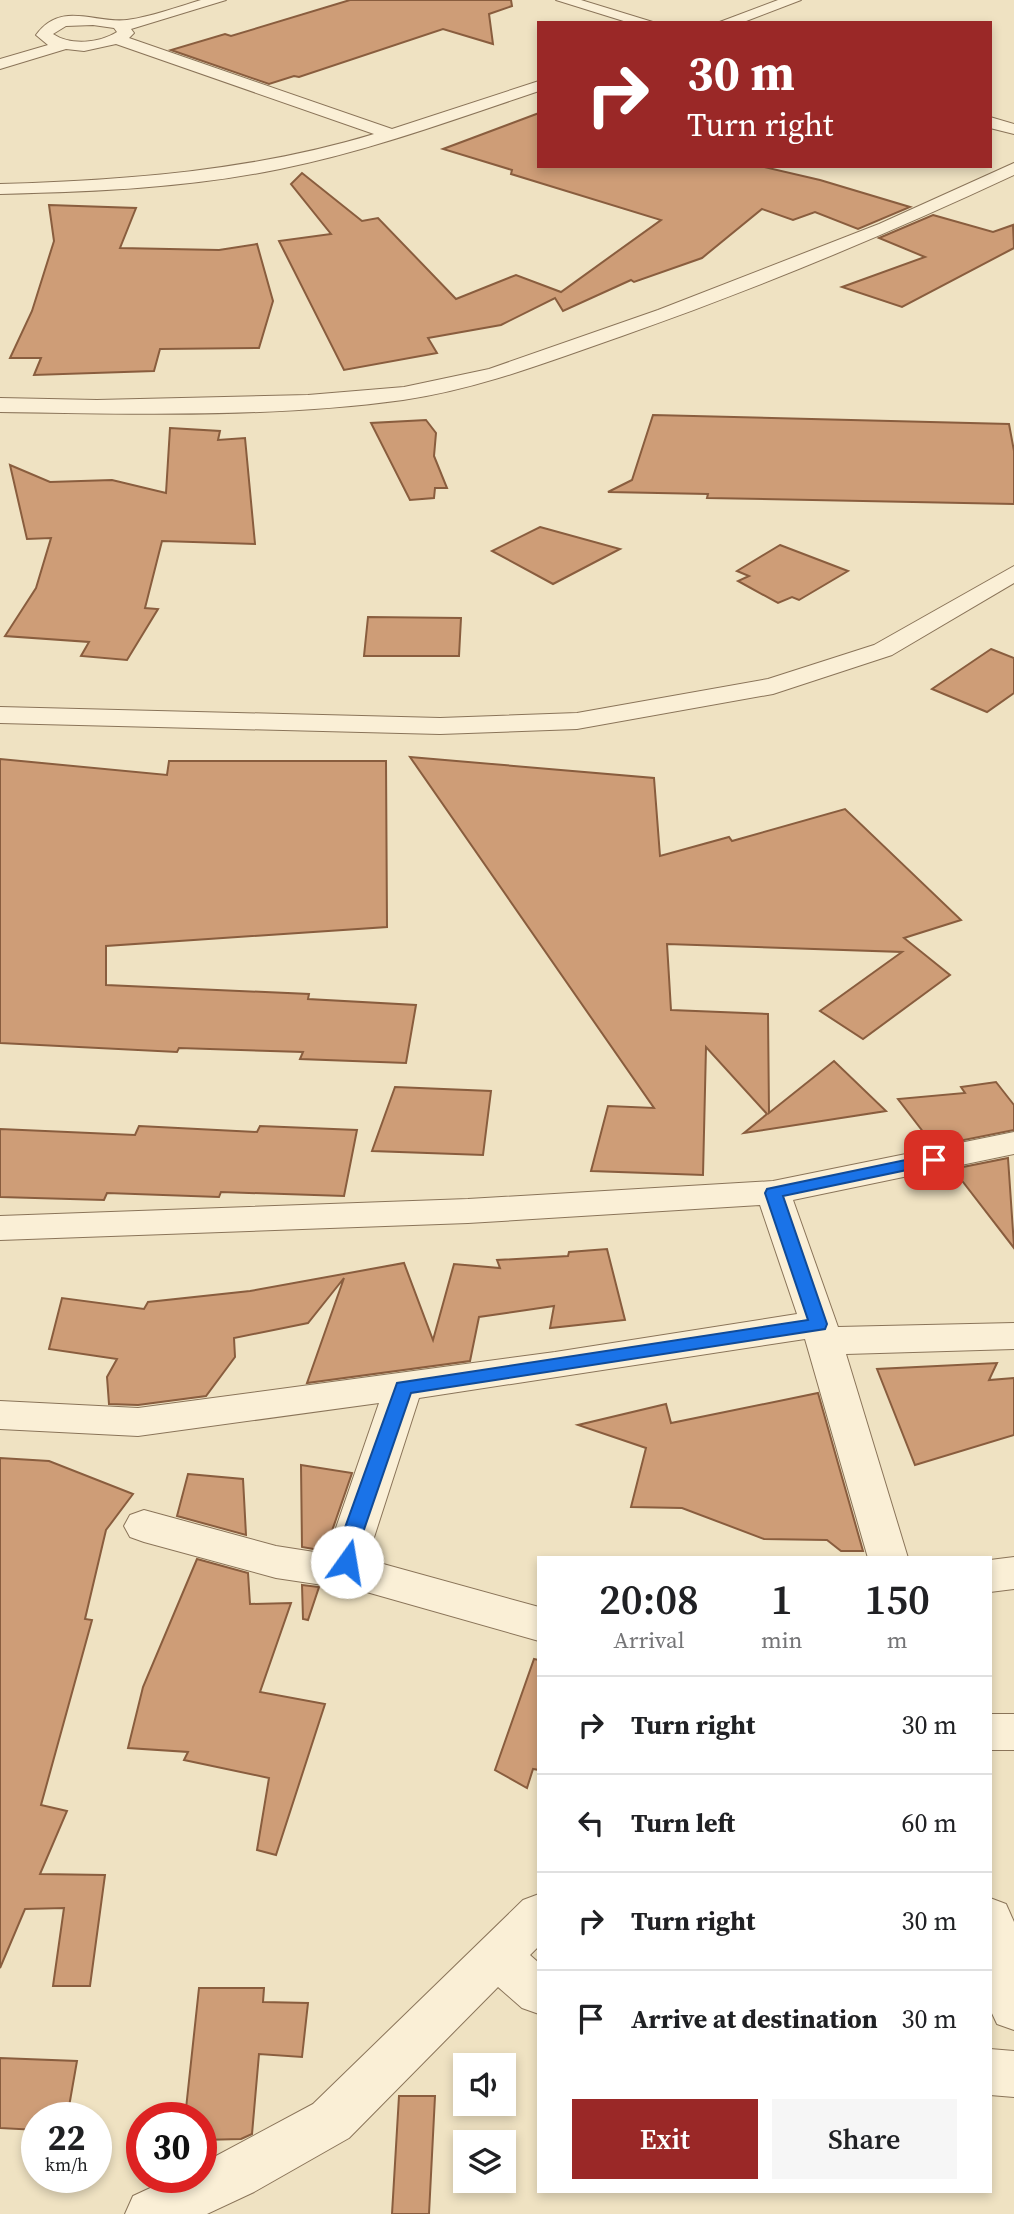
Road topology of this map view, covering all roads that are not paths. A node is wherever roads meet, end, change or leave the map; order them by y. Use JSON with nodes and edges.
{"nodes":[{"id":1,"x":177,"y":0,"type":"edge"},
{"id":2,"x":218,"y":0,"type":"edge"},
{"id":3,"x":564,"y":0,"type":"edge"},
{"id":4,"x":793,"y":0,"type":"edge"},
{"id":5,"x":103,"y":20,"type":"junction"},
{"id":6,"x":641,"y":21,"type":"edge"},
{"id":7,"x":731,"y":21,"type":"edge"},
{"id":8,"x":120,"y":33,"type":"junction"},
{"id":9,"x":46,"y":38,"type":"junction"},
{"id":10,"x":99,"y":43,"type":"junction"},
{"id":11,"x":67,"y":44,"type":"junction"},
{"id":12,"x":0,"y":50,"type":"edge"},
{"id":13,"x":151,"y":51,"type":"junction"},
{"id":14,"x":133,"y":56,"type":"junction"},
{"id":15,"x":0,"y":64,"type":"edge"},
{"id":16,"x":537,"y":87,"type":"edge"},
{"id":17,"x":275,"y":99,"type":"junction"},
{"id":18,"x":992,"y":123,"type":"edge"},
{"id":19,"x":1014,"y":129,"type":"edge"},
{"id":20,"x":393,"y":135,"type":"junction"},
{"id":21,"x":374,"y":140,"type":"junction"},
{"id":22,"x":1014,"y":169,"type":"edge"},
{"id":23,"x":0,"y":189,"type":"edge"},
{"id":24,"x":0,"y":405,"type":"edge"},
{"id":25,"x":1014,"y":573,"type":"edge"},
{"id":26,"x":0,"y":715,"type":"edge"},
{"id":27,"x":1014,"y":1143,"type":"edge"},
{"id":28,"x":773,"y":1193,"type":"junction"},
{"id":29,"x":0,"y":1228,"type":"edge"},
{"id":30,"x":821,"y":1332,"type":"junction"},
{"id":31,"x":1014,"y":1336,"type":"edge"},
{"id":32,"x":404,"y":1387,"type":"junction"},
{"id":33,"x":0,"y":1415,"type":"edge"},
{"id":34,"x":144,"y":1526,"type":"dead end"},
{"id":35,"x":887,"y":1556,"type":"edge"},
{"id":36,"x":1014,"y":1573,"type":"edge"},
{"id":37,"x":363,"y":1574,"type":"junction"},
{"id":38,"x":992,"y":1576,"type":"edge"},
{"id":39,"x":537,"y":1623,"type":"edge"},
{"id":40,"x":992,"y":1732,"type":"edge"},
{"id":41,"x":1014,"y":1732,"type":"edge"},
{"id":42,"x":537,"y":1917,"type":"edge"},
{"id":43,"x":992,"y":1926,"type":"edge"},
{"id":44,"x":496,"y":1956,"type":"junction"},
{"id":45,"x":537,"y":1990,"type":"edge"},
{"id":46,"x":1014,"y":2008,"type":"edge"},
{"id":47,"x":992,"y":2072,"type":"edge"},
{"id":48,"x":1014,"y":2074,"type":"edge"},
{"id":49,"x":151,"y":2214,"type":"edge"}],
"edges":[{"from":1,"to":5,"type":"street"},
{"from":2,"to":8,"type":"street"},
{"from":3,"to":6,"type":"street"},
{"from":4,"to":7,"type":"street"},
{"from":5,"to":8,"type":"street"},
{"from":5,"to":9,"type":"street"},
{"from":8,"to":10,"type":"street"},
{"from":8,"to":13,"type":"street"},
{"from":9,"to":11,"type":"street"},
{"from":9,"to":12,"type":"street"},
{"from":10,"to":11,"type":"street"},
{"from":10,"to":14,"type":"street"},
{"from":11,"to":15,"type":"street"},
{"from":13,"to":14,"type":"street"},
{"from":13,"to":17,"type":"street"},
{"from":14,"to":17,"type":"street"},
{"from":16,"to":20,"type":"street"},
{"from":17,"to":20,"type":"street"},
{"from":17,"to":21,"type":"street"},
{"from":18,"to":19,"type":"street"},
{"from":20,"to":21,"type":"street"},
{"from":21,"to":23,"type":"street"},
{"from":22,"to":24,"type":"street"},
{"from":25,"to":26,"type":"street"},
{"from":27,"to":28,"type":"street"},
{"from":28,"to":29,"type":"street"},
{"from":28,"to":30,"type":"street"},
{"from":30,"to":31,"type":"street"},
{"from":30,"to":32,"type":"street"},
{"from":30,"to":35,"type":"street"},
{"from":32,"to":33,"type":"street"},
{"from":32,"to":37,"type":"street"},
{"from":34,"to":37,"type":"street"},
{"from":36,"to":38,"type":"street"},
{"from":37,"to":39,"type":"street"},
{"from":40,"to":41,"type":"street"},
{"from":42,"to":44,"type":"street"},
{"from":43,"to":46,"type":"street"},
{"from":44,"to":45,"type":"street"},
{"from":44,"to":49,"type":"street"},
{"from":47,"to":48,"type":"street"}]}
